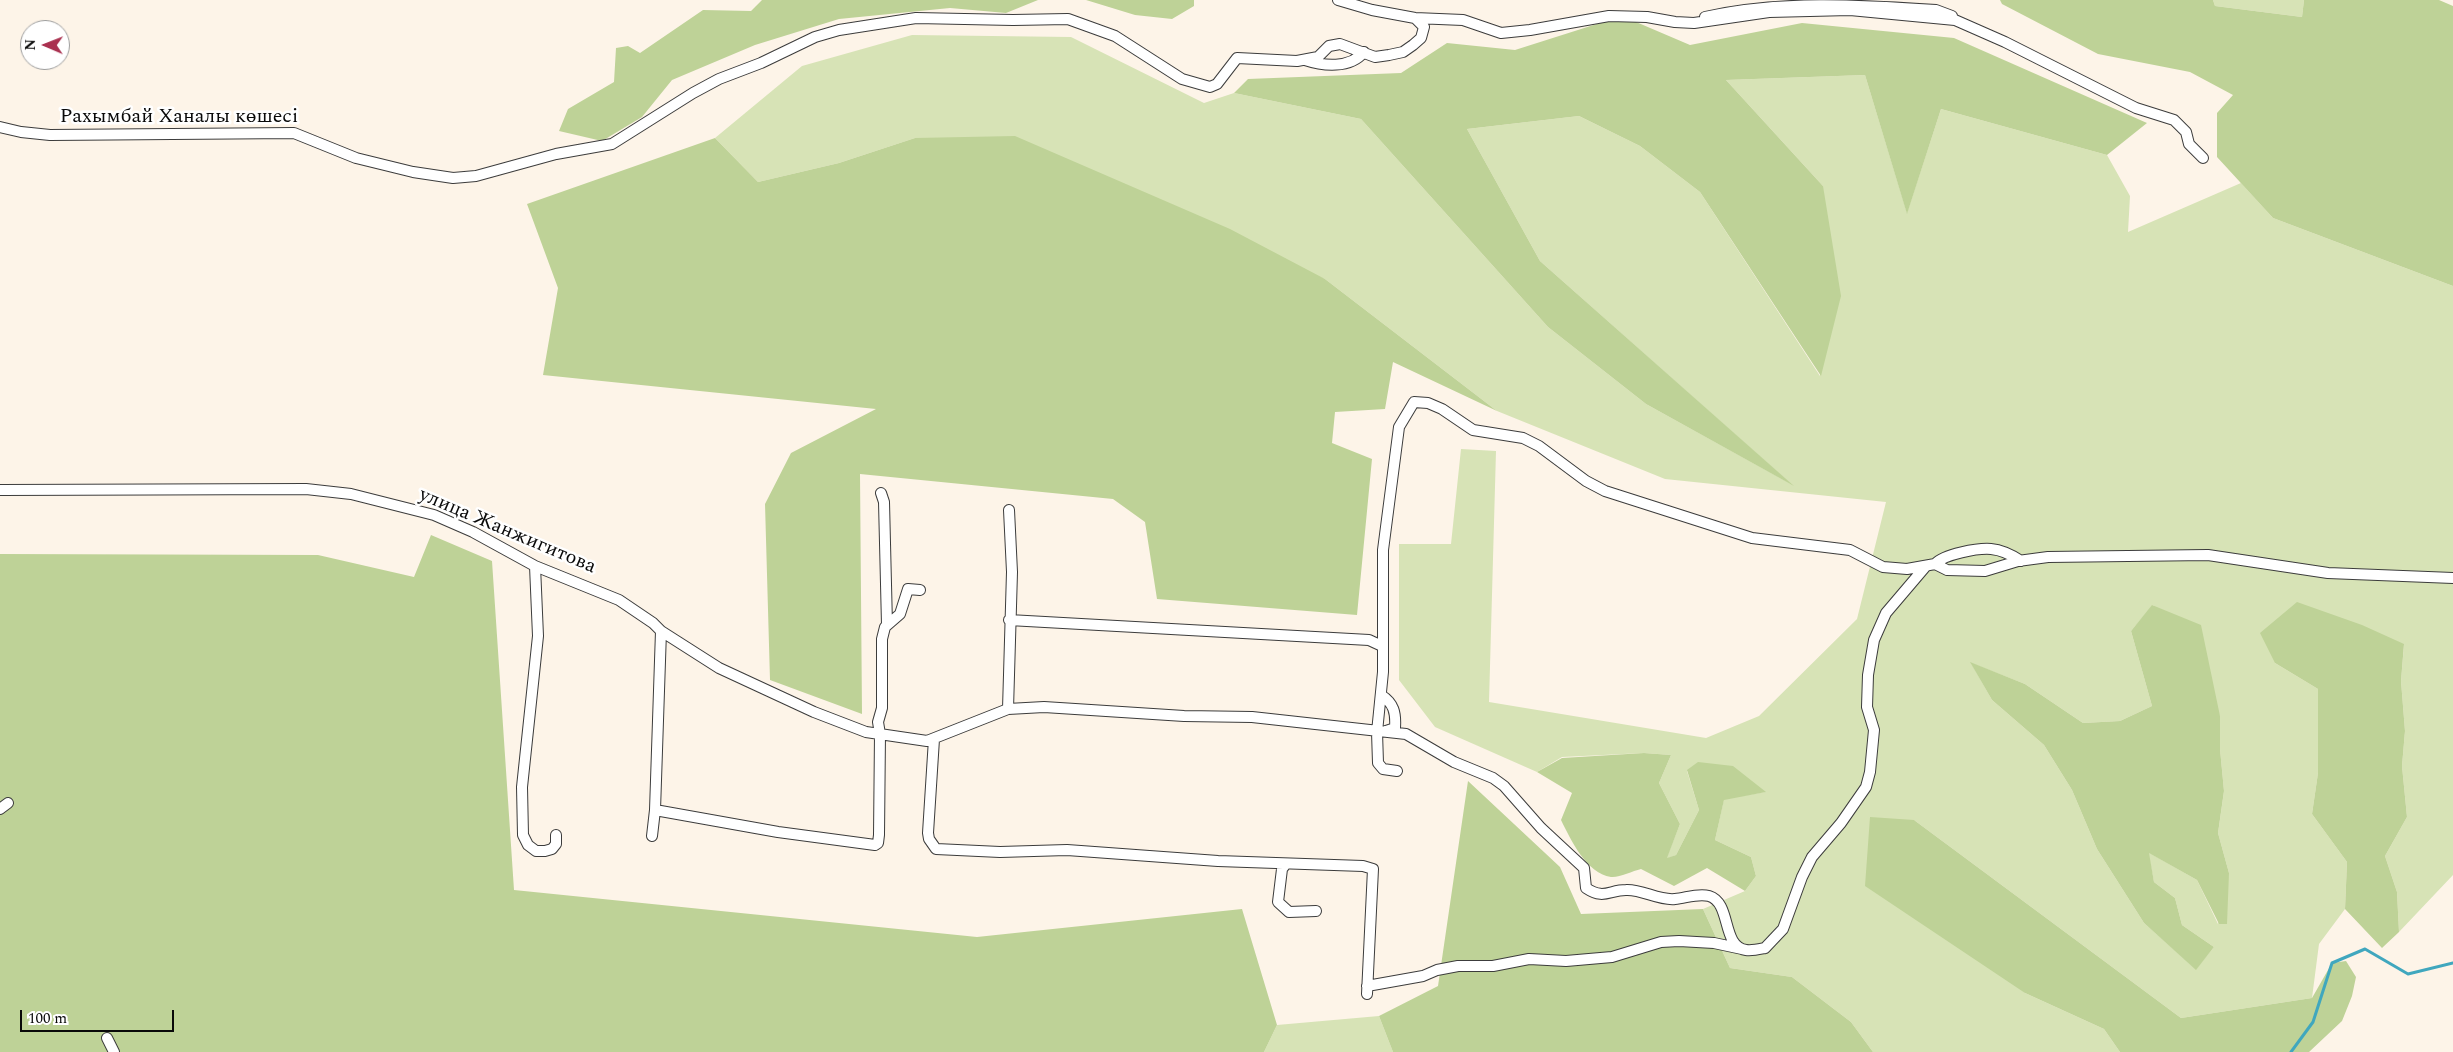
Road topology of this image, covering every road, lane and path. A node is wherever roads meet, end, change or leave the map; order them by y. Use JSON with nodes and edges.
{"nodes":[{"id":1,"x":1338,"y":0,"type":"edge"},
{"id":2,"x":1415,"y":18,"type":"junction"},
{"id":3,"x":1364,"y":52,"type":"junction"},
{"id":4,"x":1304,"y":60,"type":"junction"},
{"id":5,"x":0,"y":127,"type":"edge"},
{"id":6,"x":2203,"y":158,"type":"dead end"},
{"id":7,"x":0,"y":490,"type":"edge"},
{"id":8,"x":881,"y":493,"type":"dead end"},
{"id":9,"x":1009,"y":510,"type":"dead end"},
{"id":10,"x":2021,"y":561,"type":"junction"},
{"id":11,"x":1931,"y":565,"type":"junction"},
{"id":12,"x":536,"y":566,"type":"junction"},
{"id":13,"x":2453,"y":578,"type":"edge"},
{"id":14,"x":920,"y":590,"type":"dead end"},
{"id":15,"x":1009,"y":620,"type":"junction"},
{"id":16,"x":887,"y":625,"type":"junction"},
{"id":17,"x":660,"y":631,"type":"junction"},
{"id":18,"x":1382,"y":646,"type":"junction"},
{"id":19,"x":1381,"y":695,"type":"junction"},
{"id":20,"x":1008,"y":709,"type":"junction"},
{"id":21,"x":1382,"y":732,"type":"junction"},
{"id":22,"x":880,"y":734,"type":"junction"},
{"id":23,"x":934,"y":739,"type":"junction"},
{"id":24,"x":1397,"y":771,"type":"dead end"},
{"id":25,"x":655,"y":810,"type":"junction"},
{"id":26,"x":556,"y":836,"type":"dead end"},
{"id":27,"x":652,"y":836,"type":"dead end"},
{"id":28,"x":1286,"y":864,"type":"junction"},
{"id":29,"x":1316,"y":911,"type":"dead end"},
{"id":30,"x":1745,"y":950,"type":"junction"},
{"id":31,"x":107,"y":1038,"type":"dead end"},
{"id":32,"x":114,"y":1052,"type":"edge"}],
"edges":[{"from":1,"to":2,"type":"street"},
{"from":2,"to":3,"type":"street"},
{"from":2,"to":6,"type":"street"},
{"from":3,"to":4,"type":"street"},
{"from":3,"to":4,"type":"street"},
{"from":4,"to":5,"type":"street","name":"Рахымбай Ханалы көшесі"},
{"from":7,"to":12,"type":"street","name":"улица Жанжигитова"},
{"from":8,"to":16,"type":"street"},
{"from":9,"to":15,"type":"street"},
{"from":10,"to":11,"type":"street"},
{"from":10,"to":11,"type":"street"},
{"from":10,"to":13,"type":"street"},
{"from":11,"to":18,"type":"street"},
{"from":11,"to":30,"type":"street"},
{"from":12,"to":17,"type":"street","name":"улица Жанжигитова"},
{"from":12,"to":26,"type":"street"},
{"from":14,"to":16,"type":"street"},
{"from":15,"to":18,"type":"street"},
{"from":15,"to":20,"type":"street"},
{"from":16,"to":22,"type":"street"},
{"from":17,"to":22,"type":"street","name":"улица Жанжигитова"},
{"from":17,"to":25,"type":"street"},
{"from":18,"to":19,"type":"street"},
{"from":19,"to":21,"type":"street"},
{"from":19,"to":21,"type":"street"},
{"from":20,"to":21,"type":"street"},
{"from":20,"to":23,"type":"street"},
{"from":21,"to":24,"type":"street"},
{"from":21,"to":30,"type":"street"},
{"from":22,"to":23,"type":"street","name":"улица Жанжигитова"},
{"from":22,"to":25,"type":"street"},
{"from":23,"to":28,"type":"street"},
{"from":25,"to":27,"type":"street"},
{"from":28,"to":29,"type":"street"},
{"from":28,"to":30,"type":"street"},
{"from":31,"to":32,"type":"street"}]}
